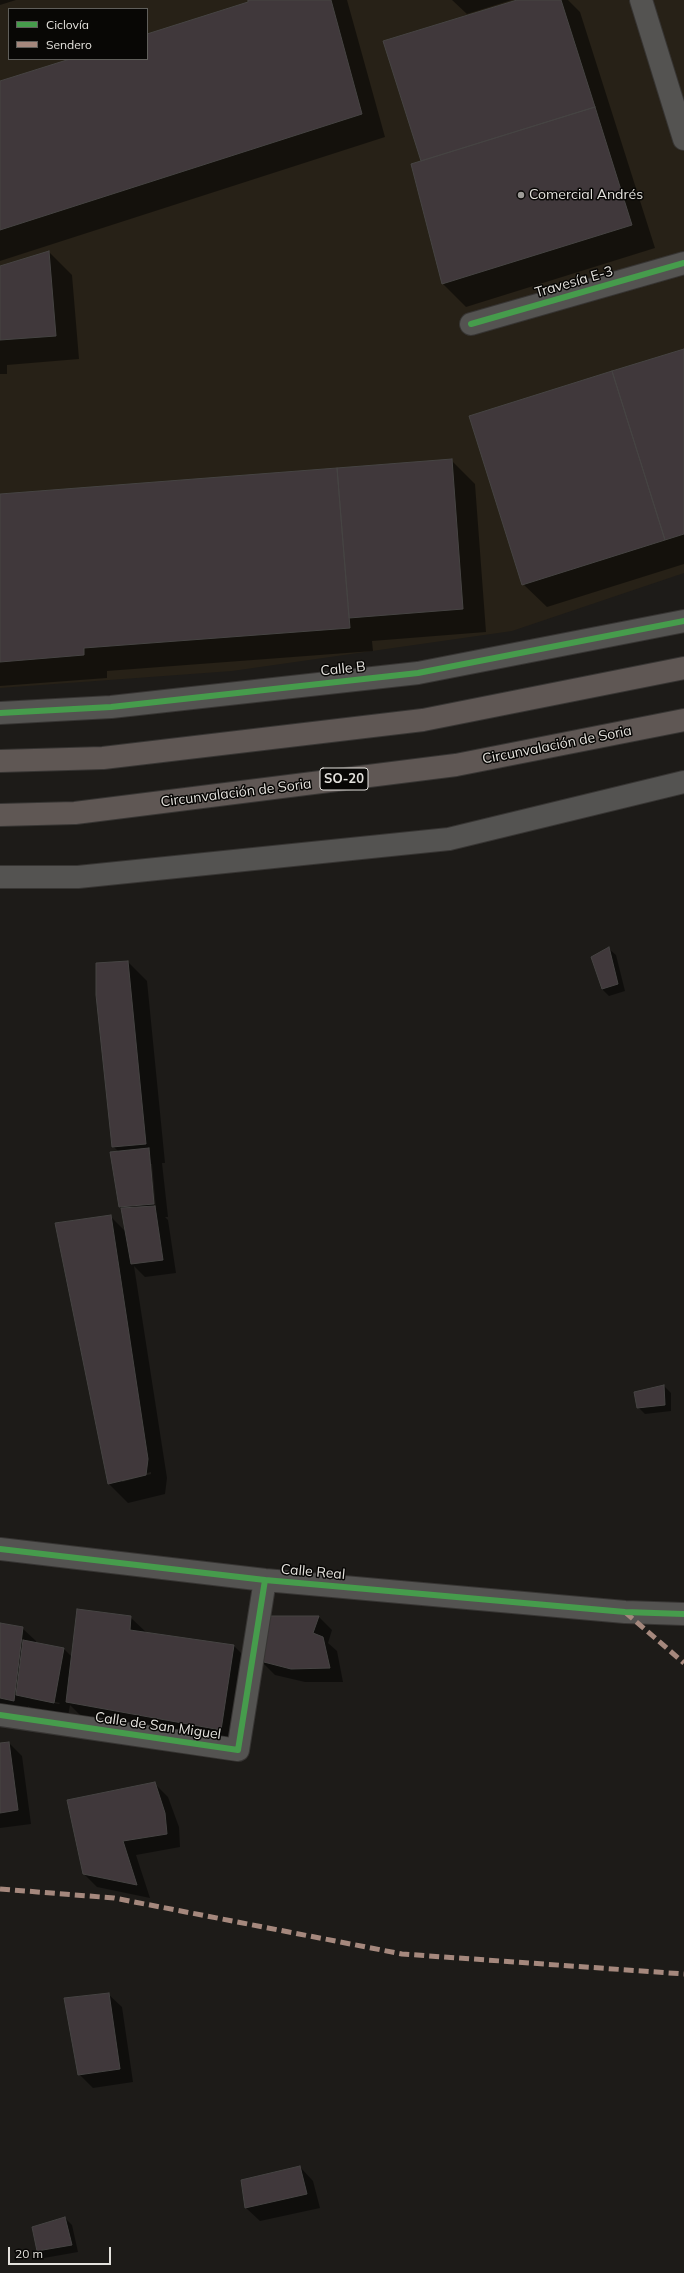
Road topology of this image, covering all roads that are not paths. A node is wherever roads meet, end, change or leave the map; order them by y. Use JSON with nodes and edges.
{"nodes":[{"id":1,"x":641,"y":0,"type":"edge"},
{"id":2,"x":684,"y":139,"type":"edge"},
{"id":3,"x":684,"y":263,"type":"edge"},
{"id":4,"x":471,"y":324,"type":"dead end"},
{"id":5,"x":684,"y":621,"type":"edge"},
{"id":6,"x":684,"y":668,"type":"edge"},
{"id":7,"x":0,"y":713,"type":"edge"},
{"id":8,"x":684,"y":720,"type":"edge"},
{"id":9,"x":0,"y":761,"type":"edge"},
{"id":10,"x":684,"y":782,"type":"edge"},
{"id":11,"x":0,"y":815,"type":"edge"},
{"id":12,"x":0,"y":877,"type":"edge"},
{"id":13,"x":0,"y":1549,"type":"edge"},
{"id":14,"x":265,"y":1580,"type":"junction"},
{"id":15,"x":684,"y":1614,"type":"edge"},
{"id":16,"x":0,"y":1715,"type":"edge"}],
"edges":[{"from":1,"to":2,"type":"street"},
{"from":3,"to":4,"type":"street","name":"Travesía E-3"},
{"from":5,"to":7,"type":"street","name":"Calle B"},
{"from":6,"to":9,"type":"highway"},
{"from":8,"to":11,"type":"highway","name":"Circunvalación de Soria","number":"SO-20"},
{"from":10,"to":12,"type":"street"},
{"from":13,"to":14,"type":"street","name":"Calle Real"},
{"from":14,"to":15,"type":"street","name":"Calle Real"},
{"from":14,"to":16,"type":"street","name":"Calle de San Miguel"}]}
